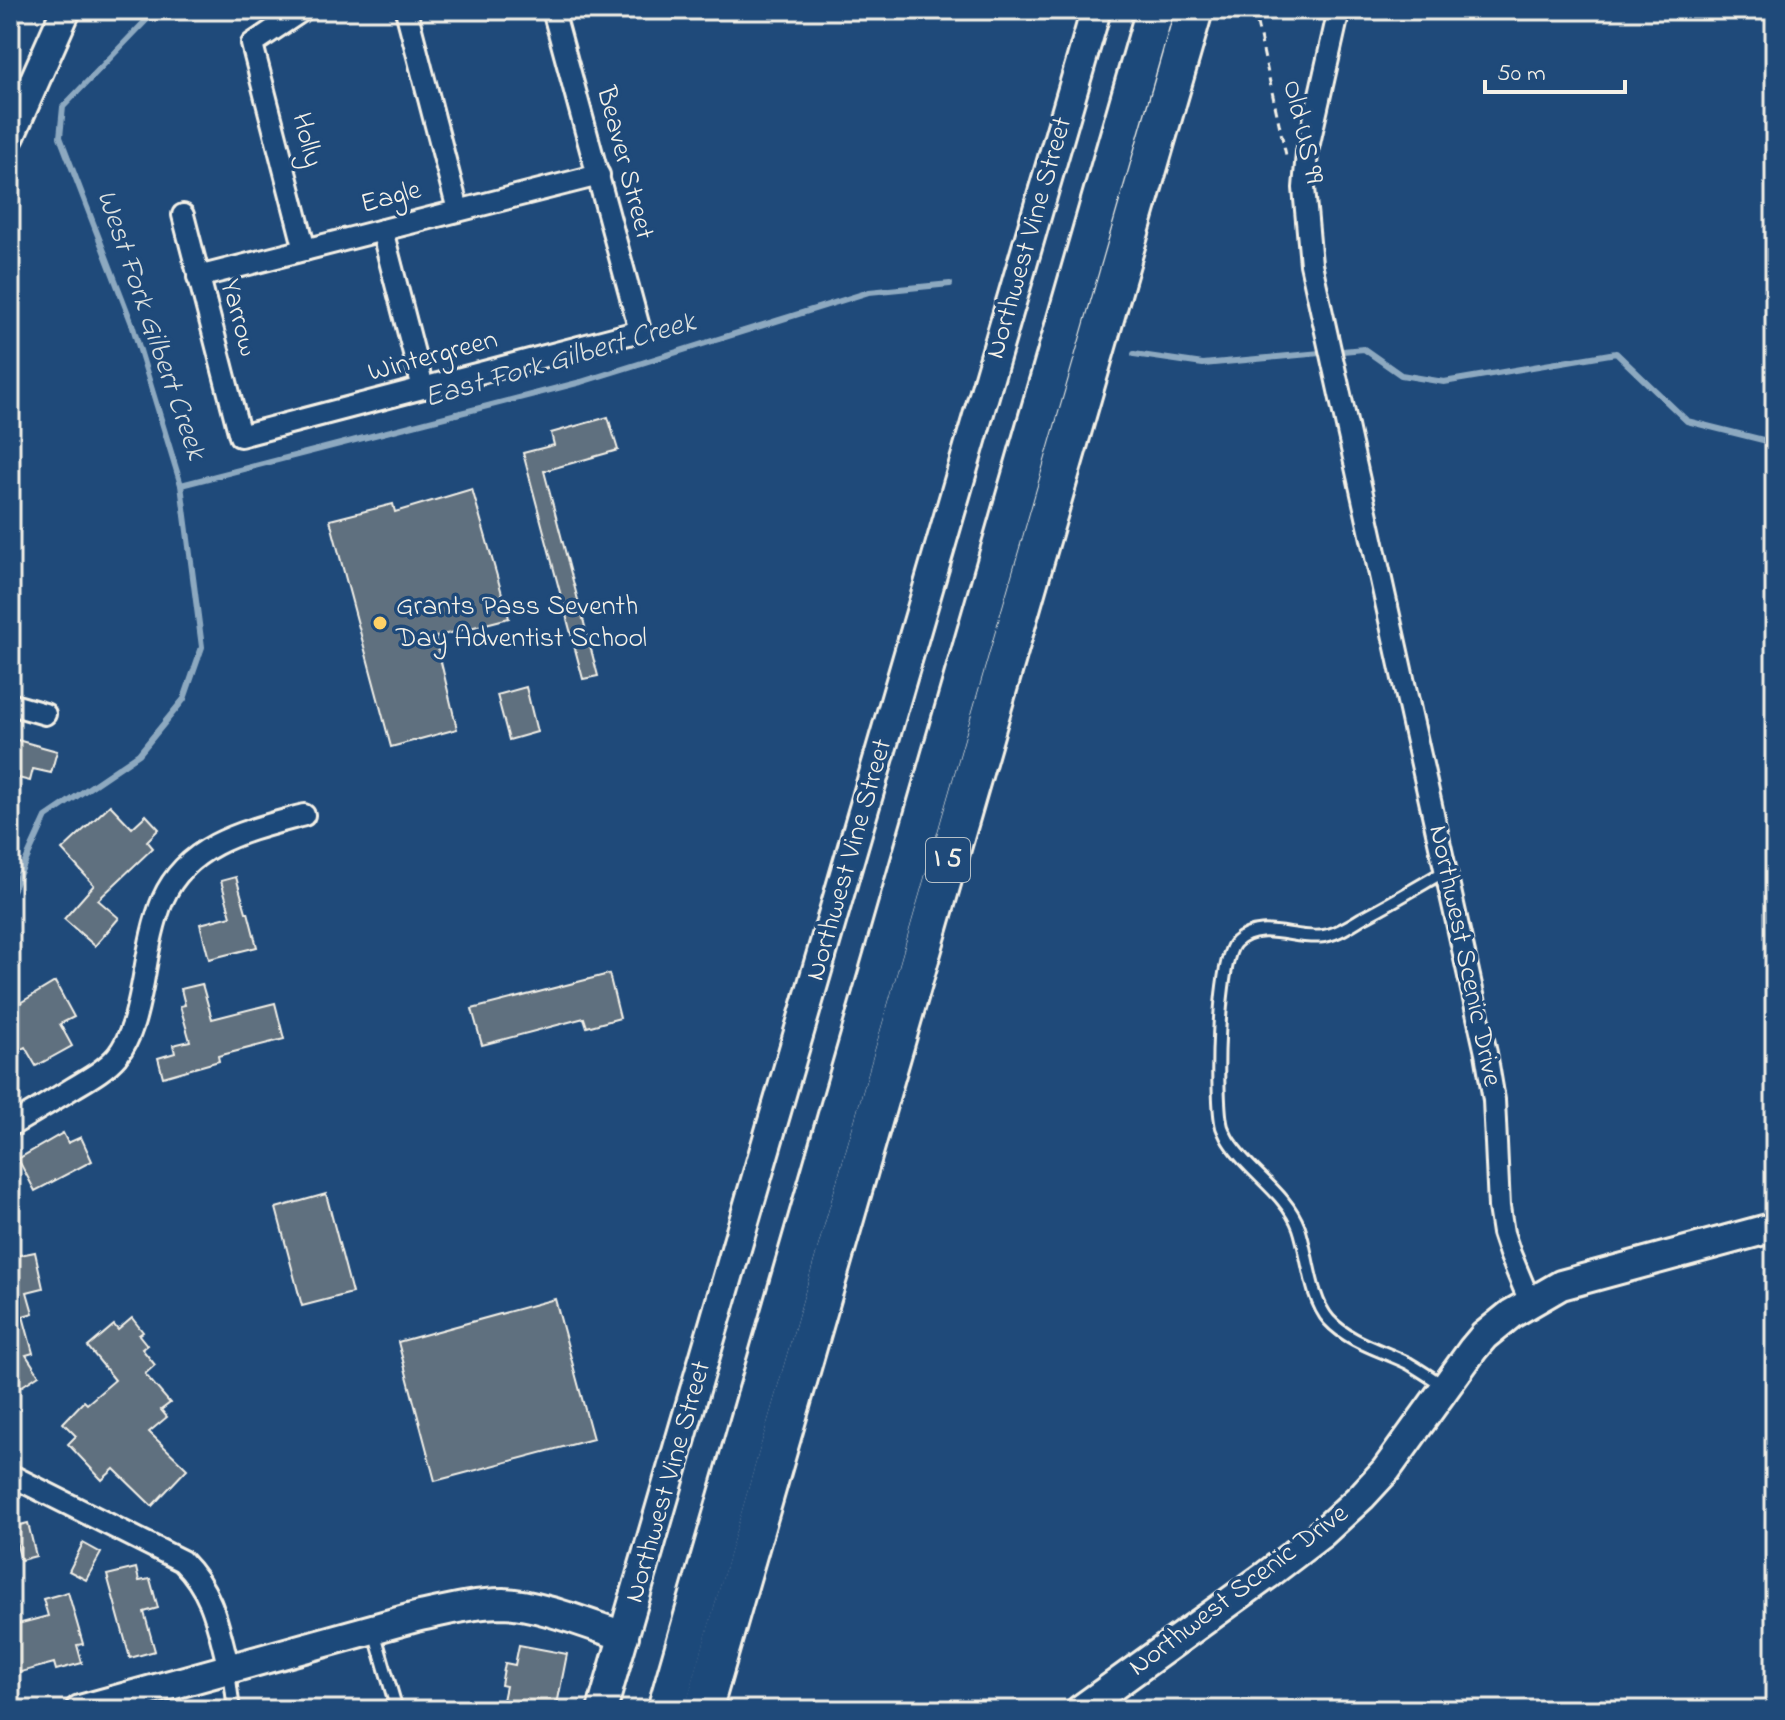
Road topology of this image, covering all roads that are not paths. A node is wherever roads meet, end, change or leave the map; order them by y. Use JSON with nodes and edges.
{"nodes":[{"id":1,"x":66,"y":10,"type":"edge"},
{"id":2,"x":303,"y":10,"type":"edge"},
{"id":3,"x":406,"y":10,"type":"edge"},
{"id":4,"x":553,"y":10,"type":"edge"},
{"id":5,"x":1096,"y":10,"type":"edge"},
{"id":6,"x":1155,"y":10,"type":"edge"},
{"id":7,"x":1194,"y":10,"type":"edge"},
{"id":8,"x":1339,"y":10,"type":"edge"},
{"id":9,"x":10,"y":136,"type":"edge"},
{"id":10,"x":599,"y":175,"type":"junction"},
{"id":11,"x":458,"y":210,"type":"junction"},
{"id":12,"x":183,"y":215,"type":"dead end"},
{"id":13,"x":382,"y":230,"type":"junction"},
{"id":14,"x":305,"y":250,"type":"junction"},
{"id":15,"x":198,"y":277,"type":"junction"},
{"id":16,"x":640,"y":331,"type":"joint"},
{"id":17,"x":423,"y":388,"type":"junction"},
{"id":18,"x":240,"y":436,"type":"joint"},
{"id":19,"x":10,"y":704,"type":"edge"},
{"id":20,"x":45,"y":714,"type":"dead end"},
{"id":21,"x":304,"y":815,"type":"dead end"},
{"id":22,"x":1447,"y":870,"type":"junction"},
{"id":23,"x":10,"y":1126,"type":"edge"},
{"id":24,"x":1775,"y":1227,"type":"edge"},
{"id":25,"x":1530,"y":1302,"type":"junction"},
{"id":26,"x":1445,"y":1387,"type":"junction"},
{"id":27,"x":10,"y":1475,"type":"edge"},
{"id":28,"x":373,"y":1629,"type":"junction"},
{"id":29,"x":624,"y":1636,"type":"junction"},
{"id":30,"x":229,"y":1669,"type":"junction"},
{"id":31,"x":80,"y":1710,"type":"edge"},
{"id":32,"x":234,"y":1710,"type":"edge"},
{"id":33,"x":397,"y":1710,"type":"edge"},
{"id":34,"x":602,"y":1710,"type":"edge"},
{"id":35,"x":666,"y":1710,"type":"edge"},
{"id":36,"x":703,"y":1710,"type":"edge"},
{"id":37,"x":1080,"y":1710,"type":"edge"}],
"edges":[{"from":1,"to":9,"type":"street"},
{"from":2,"to":14,"type":"street","name":"Holly"},
{"from":3,"to":11,"type":"street"},
{"from":4,"to":10,"type":"street","name":"Beaver Street"},
{"from":5,"to":29,"type":"street","name":"Northwest Vine Street"},
{"from":6,"to":35,"type":"highway","number":"I 5"},
{"from":7,"to":36,"type":"highway","number":"I 5"},
{"from":8,"to":22,"type":"street","name":"Northwest Scenic Drive"},
{"from":10,"to":11,"type":"street","name":"Eagle"},
{"from":10,"to":16,"type":"street","name":"Beaver Street"},
{"from":11,"to":13,"type":"street","name":"Eagle"},
{"from":12,"to":15,"type":"street","name":"Yarrow"},
{"from":13,"to":14,"type":"street","name":"Eagle"},
{"from":13,"to":17,"type":"street"},
{"from":14,"to":15,"type":"street","name":"Eagle"},
{"from":15,"to":18,"type":"street","name":"Yarrow"},
{"from":16,"to":17,"type":"street","name":"Wintergreen"},
{"from":17,"to":18,"type":"street","name":"Wintergreen"},
{"from":19,"to":20,"type":"street"},
{"from":21,"to":23,"type":"street"},
{"from":22,"to":25,"type":"street","name":"Northwest Scenic Drive"},
{"from":22,"to":26,"type":"lane"},
{"from":24,"to":25,"type":"street"},
{"from":25,"to":26,"type":"street","name":"Northwest Scenic Drive"},
{"from":26,"to":37,"type":"street","name":"Northwest Scenic Drive"},
{"from":27,"to":30,"type":"street"},
{"from":28,"to":29,"type":"street"},
{"from":28,"to":30,"type":"street"},
{"from":28,"to":33,"type":"lane"},
{"from":29,"to":34,"type":"street","name":"Northwest Vine Street"},
{"from":30,"to":31,"type":"street"},
{"from":30,"to":32,"type":"lane"}]}
